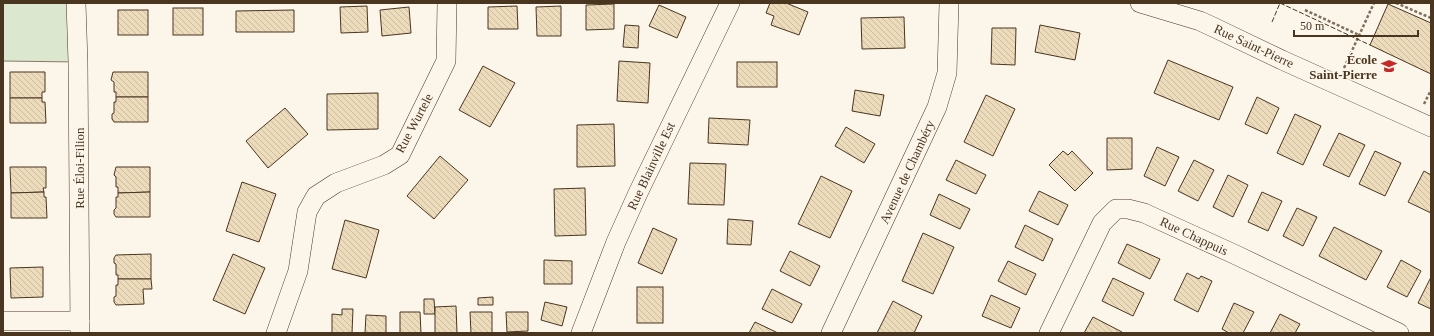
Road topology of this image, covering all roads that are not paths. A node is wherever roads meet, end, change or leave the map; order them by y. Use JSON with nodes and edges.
{"nodes":[{"id":1,"x":76,"y":3,"type":"edge"},
{"id":2,"x":447,"y":3,"type":"edge"},
{"id":3,"x":730,"y":3,"type":"edge"},
{"id":4,"x":949,"y":3,"type":"edge"},
{"id":5,"x":1140,"y":3,"type":"edge"},
{"id":6,"x":1431,"y":127,"type":"edge"},
{"id":7,"x":3,"y":321,"type":"edge"},
{"id":8,"x":80,"y":327,"type":"edge"},
{"id":9,"x":276,"y":333,"type":"edge"},
{"id":10,"x":581,"y":333,"type":"edge"},
{"id":11,"x":832,"y":333,"type":"edge"},
{"id":12,"x":1049,"y":333,"type":"edge"},
{"id":13,"x":1399,"y":333,"type":"edge"}],
"edges":[{"from":1,"to":8,"type":"street","name":"Rue Éloi-Filion"},
{"from":2,"to":9,"type":"street","name":"Rue Wurtele"},
{"from":3,"to":10,"type":"street","name":"Rue Blainville Est"},
{"from":4,"to":11,"type":"street","name":"Avenue de Chambéry"},
{"from":5,"to":6,"type":"street","name":"Rue Saint-Pierre"},
{"from":7,"to":8,"type":"street"},
{"from":12,"to":13,"type":"street","name":"Rue Chappuis"}]}
